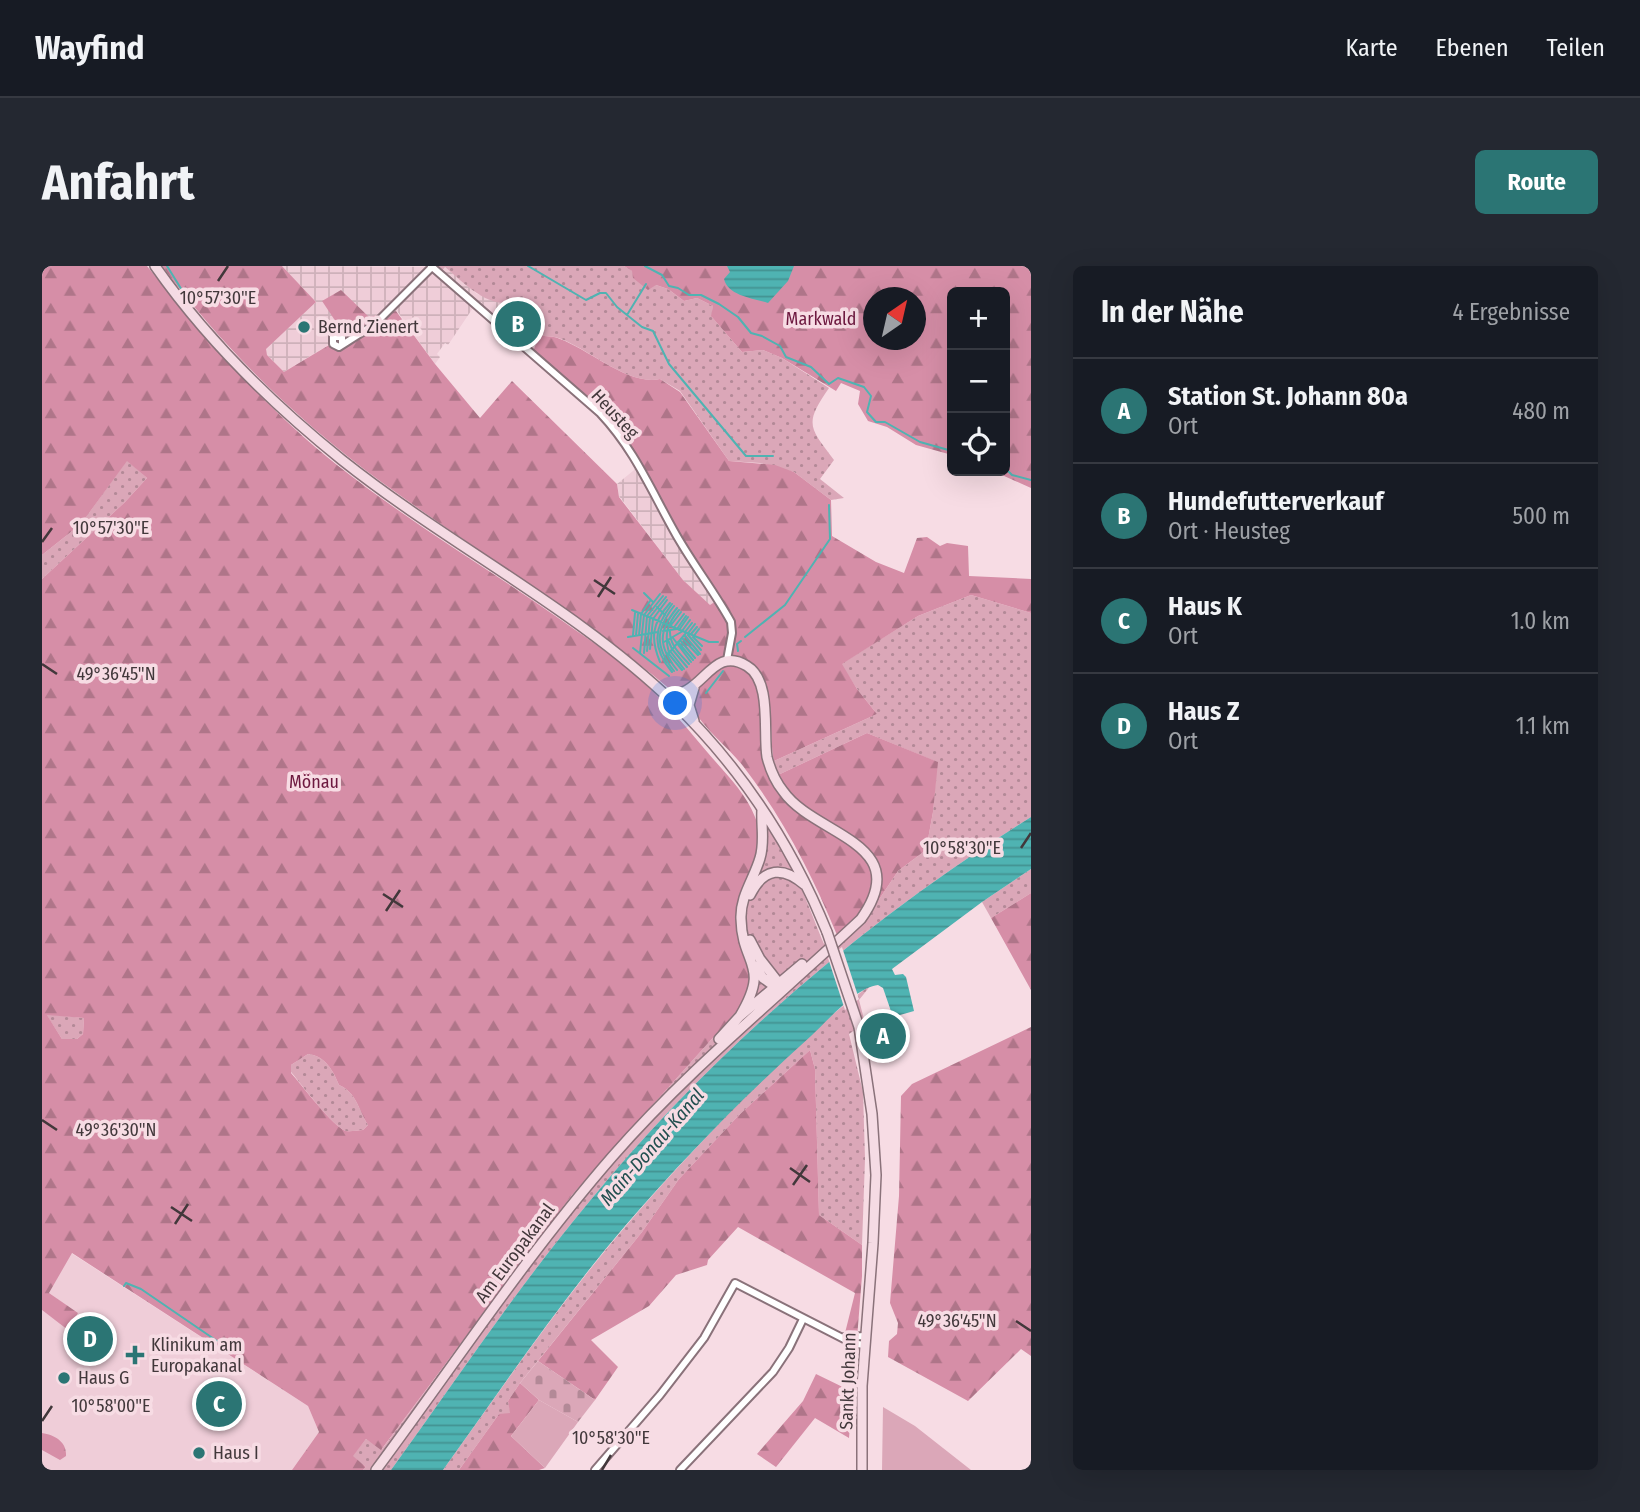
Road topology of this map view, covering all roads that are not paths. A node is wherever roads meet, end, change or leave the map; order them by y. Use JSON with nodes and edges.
{"nodes":[{"id":1,"x":155,"y":266,"type":"edge"},
{"id":2,"x":431,"y":267,"type":"edge"},
{"id":3,"x":342,"y":344,"type":"dead end"},
{"id":4,"x":727,"y":660,"type":"junction"},
{"id":5,"x":694,"y":686,"type":"junction"},
{"id":6,"x":664,"y":694,"type":"junction"},
{"id":7,"x":695,"y":724,"type":"junction"},
{"id":8,"x":762,"y":808,"type":"junction"},
{"id":9,"x":808,"y":887,"type":"junction"},
{"id":10,"x":754,"y":964,"type":"junction"},
{"id":11,"x":779,"y":987,"type":"junction"},
{"id":12,"x":740,"y":1016,"type":"junction"},
{"id":13,"x":691,"y":1072,"type":"junction"},
{"id":14,"x":803,"y":1319,"type":"junction"},
{"id":15,"x":865,"y":1340,"type":"junction"},
{"id":16,"x":377,"y":1469,"type":"edge"},
{"id":17,"x":595,"y":1470,"type":"edge"},
{"id":18,"x":680,"y":1470,"type":"edge"},
{"id":19,"x":862,"y":1470,"type":"edge"}],
"edges":[{"from":1,"to":6,"type":"main road","name":"Sankt Johann"},
{"from":2,"to":3,"type":"street","name":"Heusteg"},
{"from":2,"to":4,"type":"street","name":"Heusteg"},
{"from":4,"to":5,"type":"main road"},
{"from":4,"to":11,"type":"main road","name":"Am Europakanal"},
{"from":5,"to":6,"type":"main road"},
{"from":5,"to":7,"type":"main road"},
{"from":6,"to":7,"type":"main road","name":"Sankt Johann"},
{"from":7,"to":8,"type":"main road","name":"Sankt Johann"},
{"from":8,"to":9,"type":"main road","name":"Sankt Johann"},
{"from":8,"to":10,"type":"main road"},
{"from":9,"to":11,"type":"main road"},
{"from":9,"to":15,"type":"main road","name":"Sankt Johann","bridge":true},
{"from":10,"to":11,"type":"main road"},
{"from":10,"to":12,"type":"main road"},
{"from":11,"to":12,"type":"main road","name":"Am Europakanal"},
{"from":11,"to":13,"type":"main road","name":"Am Europakanal"},
{"from":12,"to":13,"type":"main road","name":"Am Europakanal"},
{"from":13,"to":16,"type":"main road","name":"Am Europakanal"},
{"from":14,"to":15,"type":"street"},
{"from":14,"to":17,"type":"street"},
{"from":14,"to":18,"type":"street"},
{"from":15,"to":19,"type":"main road","name":"Sankt Johann"}]}
